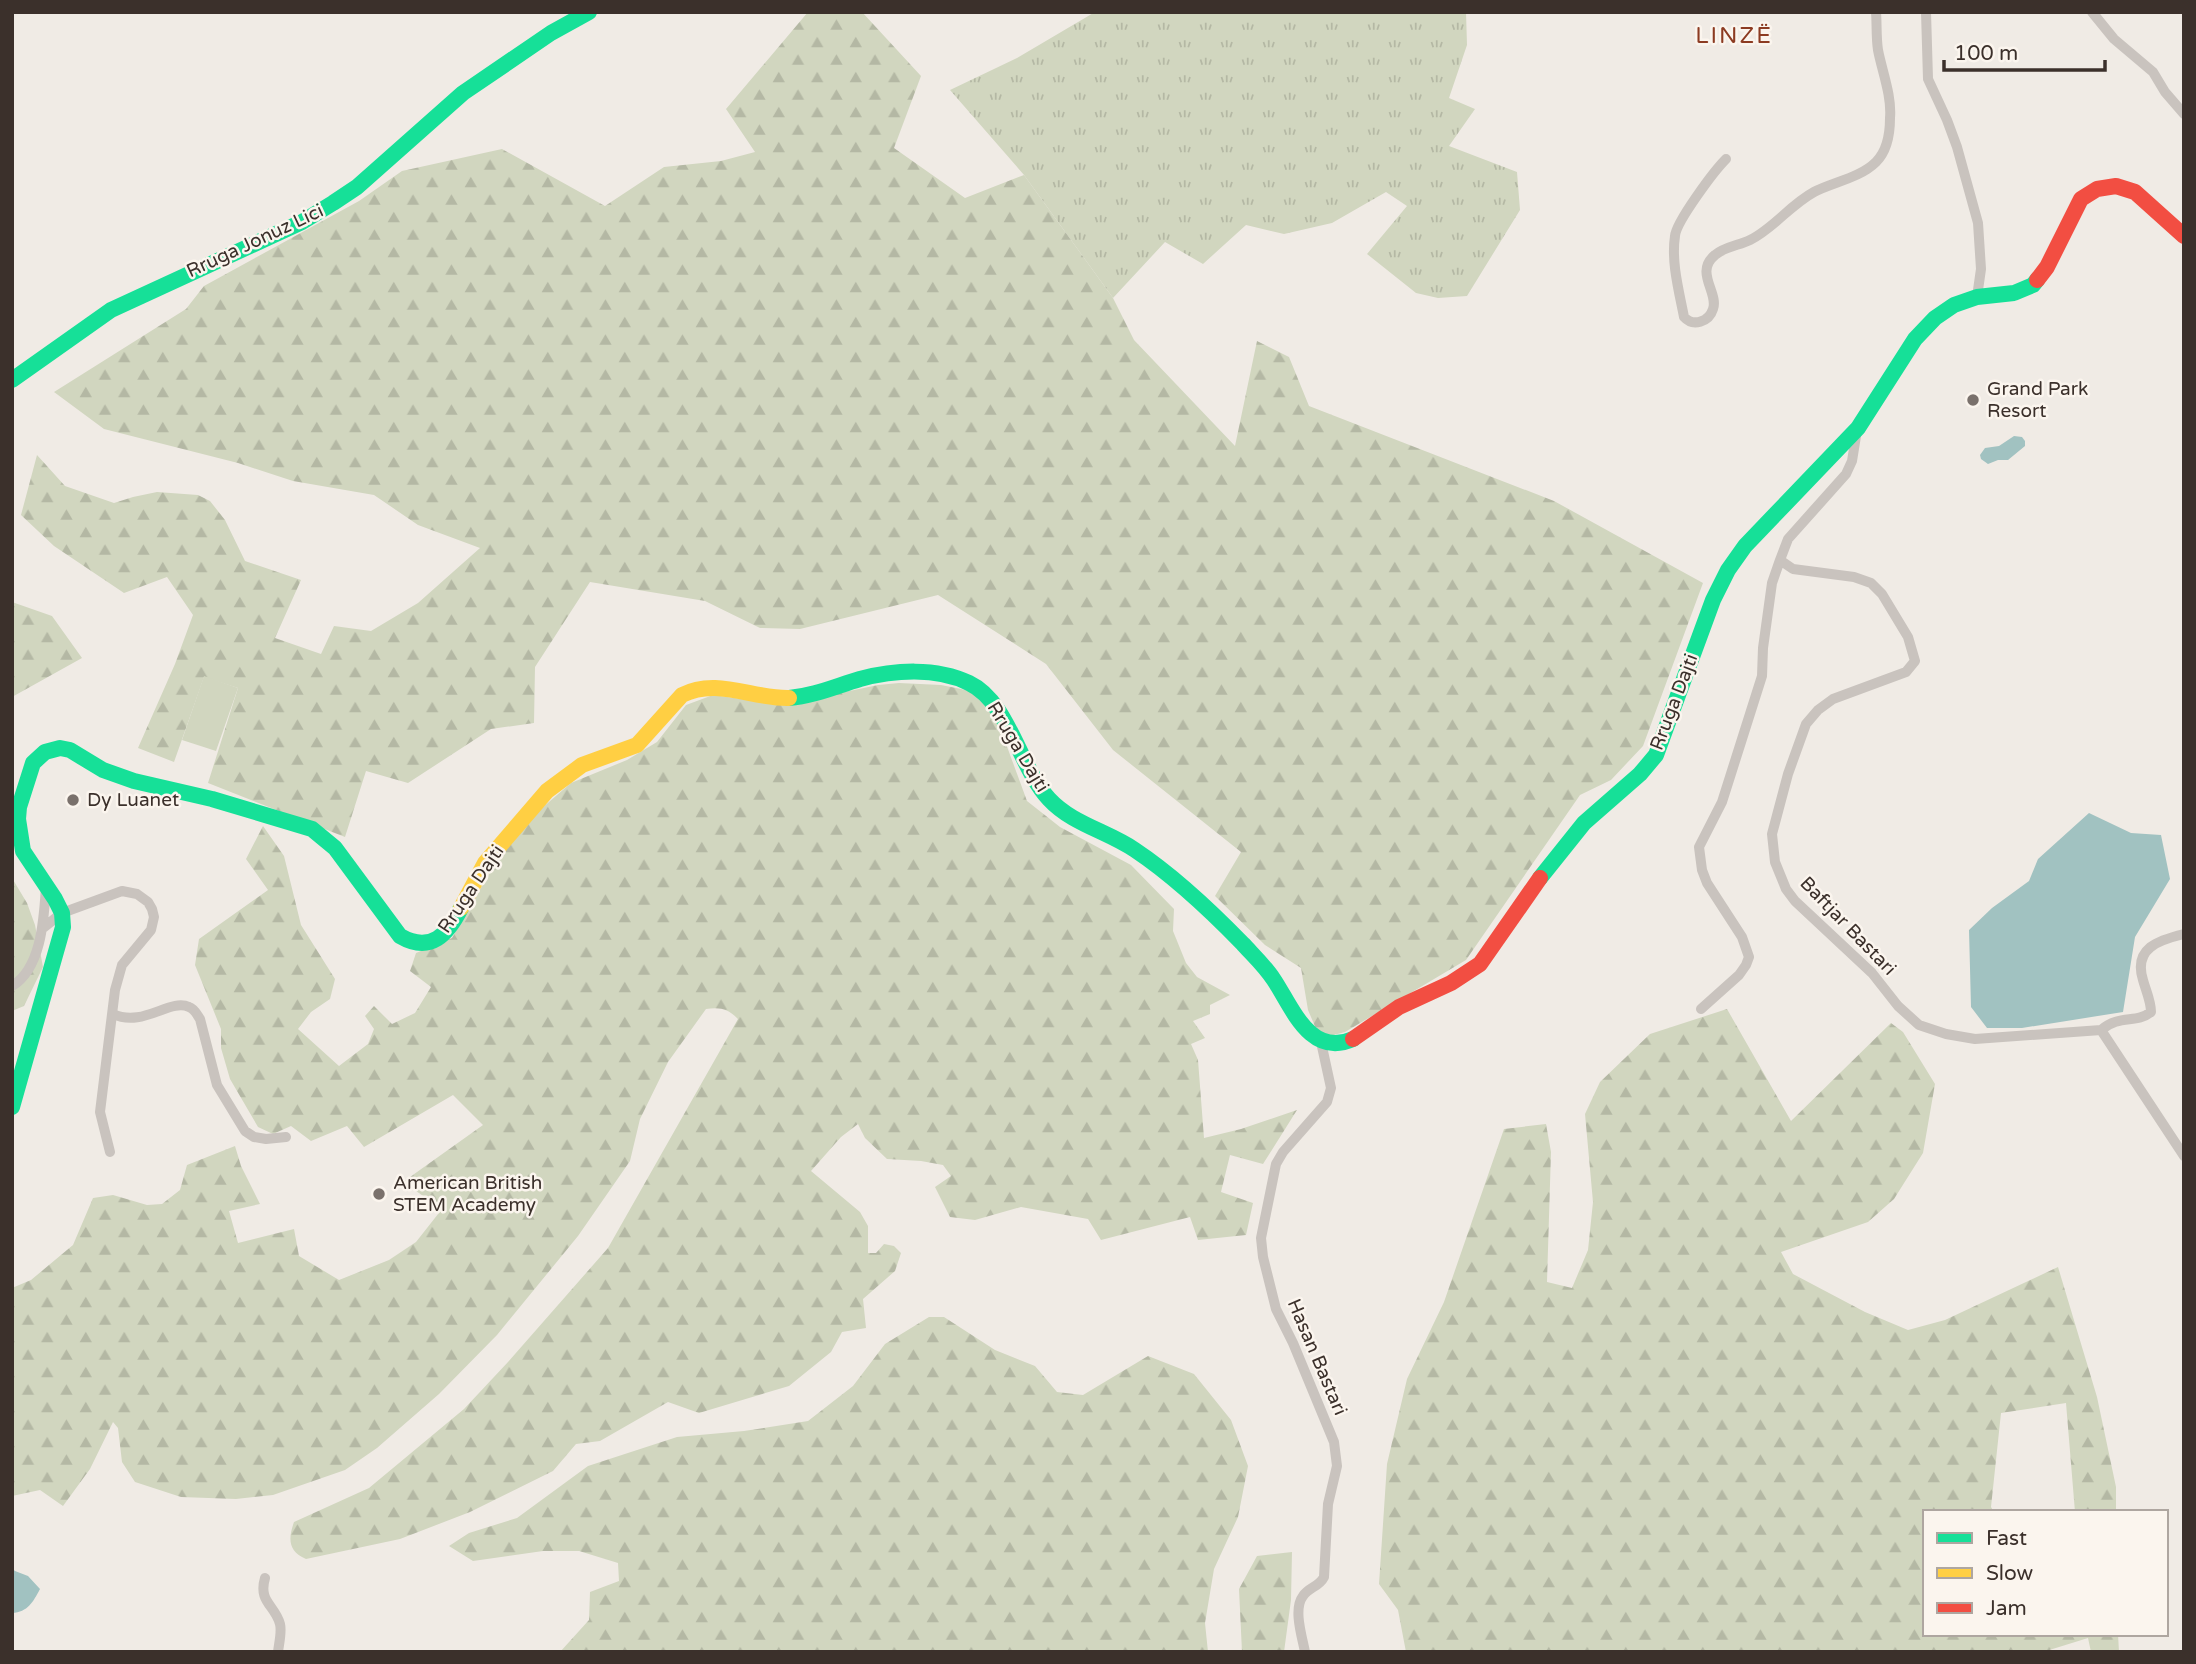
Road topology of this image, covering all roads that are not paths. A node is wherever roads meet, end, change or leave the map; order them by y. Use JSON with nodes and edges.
{"nodes":[{"id":1,"x":589,"y":12,"type":"edge"},
{"id":2,"x":1876,"y":12,"type":"edge"},
{"id":3,"x":1926,"y":12,"type":"edge"},
{"id":4,"x":2092,"y":12,"type":"edge"},
{"id":5,"x":2184,"y":114,"type":"edge"},
{"id":6,"x":1726,"y":159,"type":"dead end"},
{"id":7,"x":2184,"y":236,"type":"edge"},
{"id":8,"x":1977,"y":297,"type":"junction"},
{"id":9,"x":12,"y":380,"type":"edge"},
{"id":10,"x":1858,"y":428,"type":"junction"},
{"id":11,"x":1780,"y":560,"type":"junction"},
{"id":12,"x":46,"y":886,"type":"junction"},
{"id":13,"x":62,"y":913,"type":"junction"},
{"id":14,"x":43,"y":928,"type":"junction"},
{"id":15,"x":2184,"y":934,"type":"edge"},
{"id":16,"x":12,"y":986,"type":"edge"},
{"id":17,"x":1701,"y":1009,"type":"dead end"},
{"id":18,"x":113,"y":1014,"type":"junction"},
{"id":19,"x":2101,"y":1030,"type":"junction"},
{"id":20,"x":1321,"y":1042,"type":"junction"},
{"id":21,"x":12,"y":1107,"type":"edge"},
{"id":22,"x":286,"y":1137,"type":"dead end"},
{"id":23,"x":110,"y":1152,"type":"dead end"},
{"id":24,"x":2184,"y":1156,"type":"edge"},
{"id":25,"x":265,"y":1578,"type":"dead end"},
{"id":26,"x":278,"y":1652,"type":"edge"},
{"id":27,"x":1305,"y":1652,"type":"edge"}],
"edges":[{"from":1,"to":9,"type":"main road","name":"Rruga Jonuz Lici"},
{"from":2,"to":6,"type":"street"},
{"from":3,"to":8,"type":"street"},
{"from":4,"to":5,"type":"street"},
{"from":7,"to":8,"type":"main road","name":"Rruga Dajti"},
{"from":8,"to":10,"type":"main road","name":"Rruga Dajti"},
{"from":10,"to":11,"type":"street"},
{"from":10,"to":20,"type":"main road","name":"Rruga Dajti"},
{"from":11,"to":17,"type":"street"},
{"from":11,"to":19,"type":"street","name":"Baftjar Bastari"},
{"from":12,"to":13,"type":"main road","name":"Rruga Dajti"},
{"from":12,"to":14,"type":"street"},
{"from":12,"to":20,"type":"main road","name":"Rruga Dajti"},
{"from":13,"to":14,"type":"street"},
{"from":13,"to":18,"type":"street"},
{"from":13,"to":21,"type":"main road"},
{"from":14,"to":16,"type":"street"},
{"from":15,"to":19,"type":"street"},
{"from":18,"to":22,"type":"street"},
{"from":18,"to":23,"type":"street"},
{"from":19,"to":24,"type":"street"},
{"from":20,"to":27,"type":"street","name":"Hasan Bastari"},
{"from":25,"to":26,"type":"street"}]}
